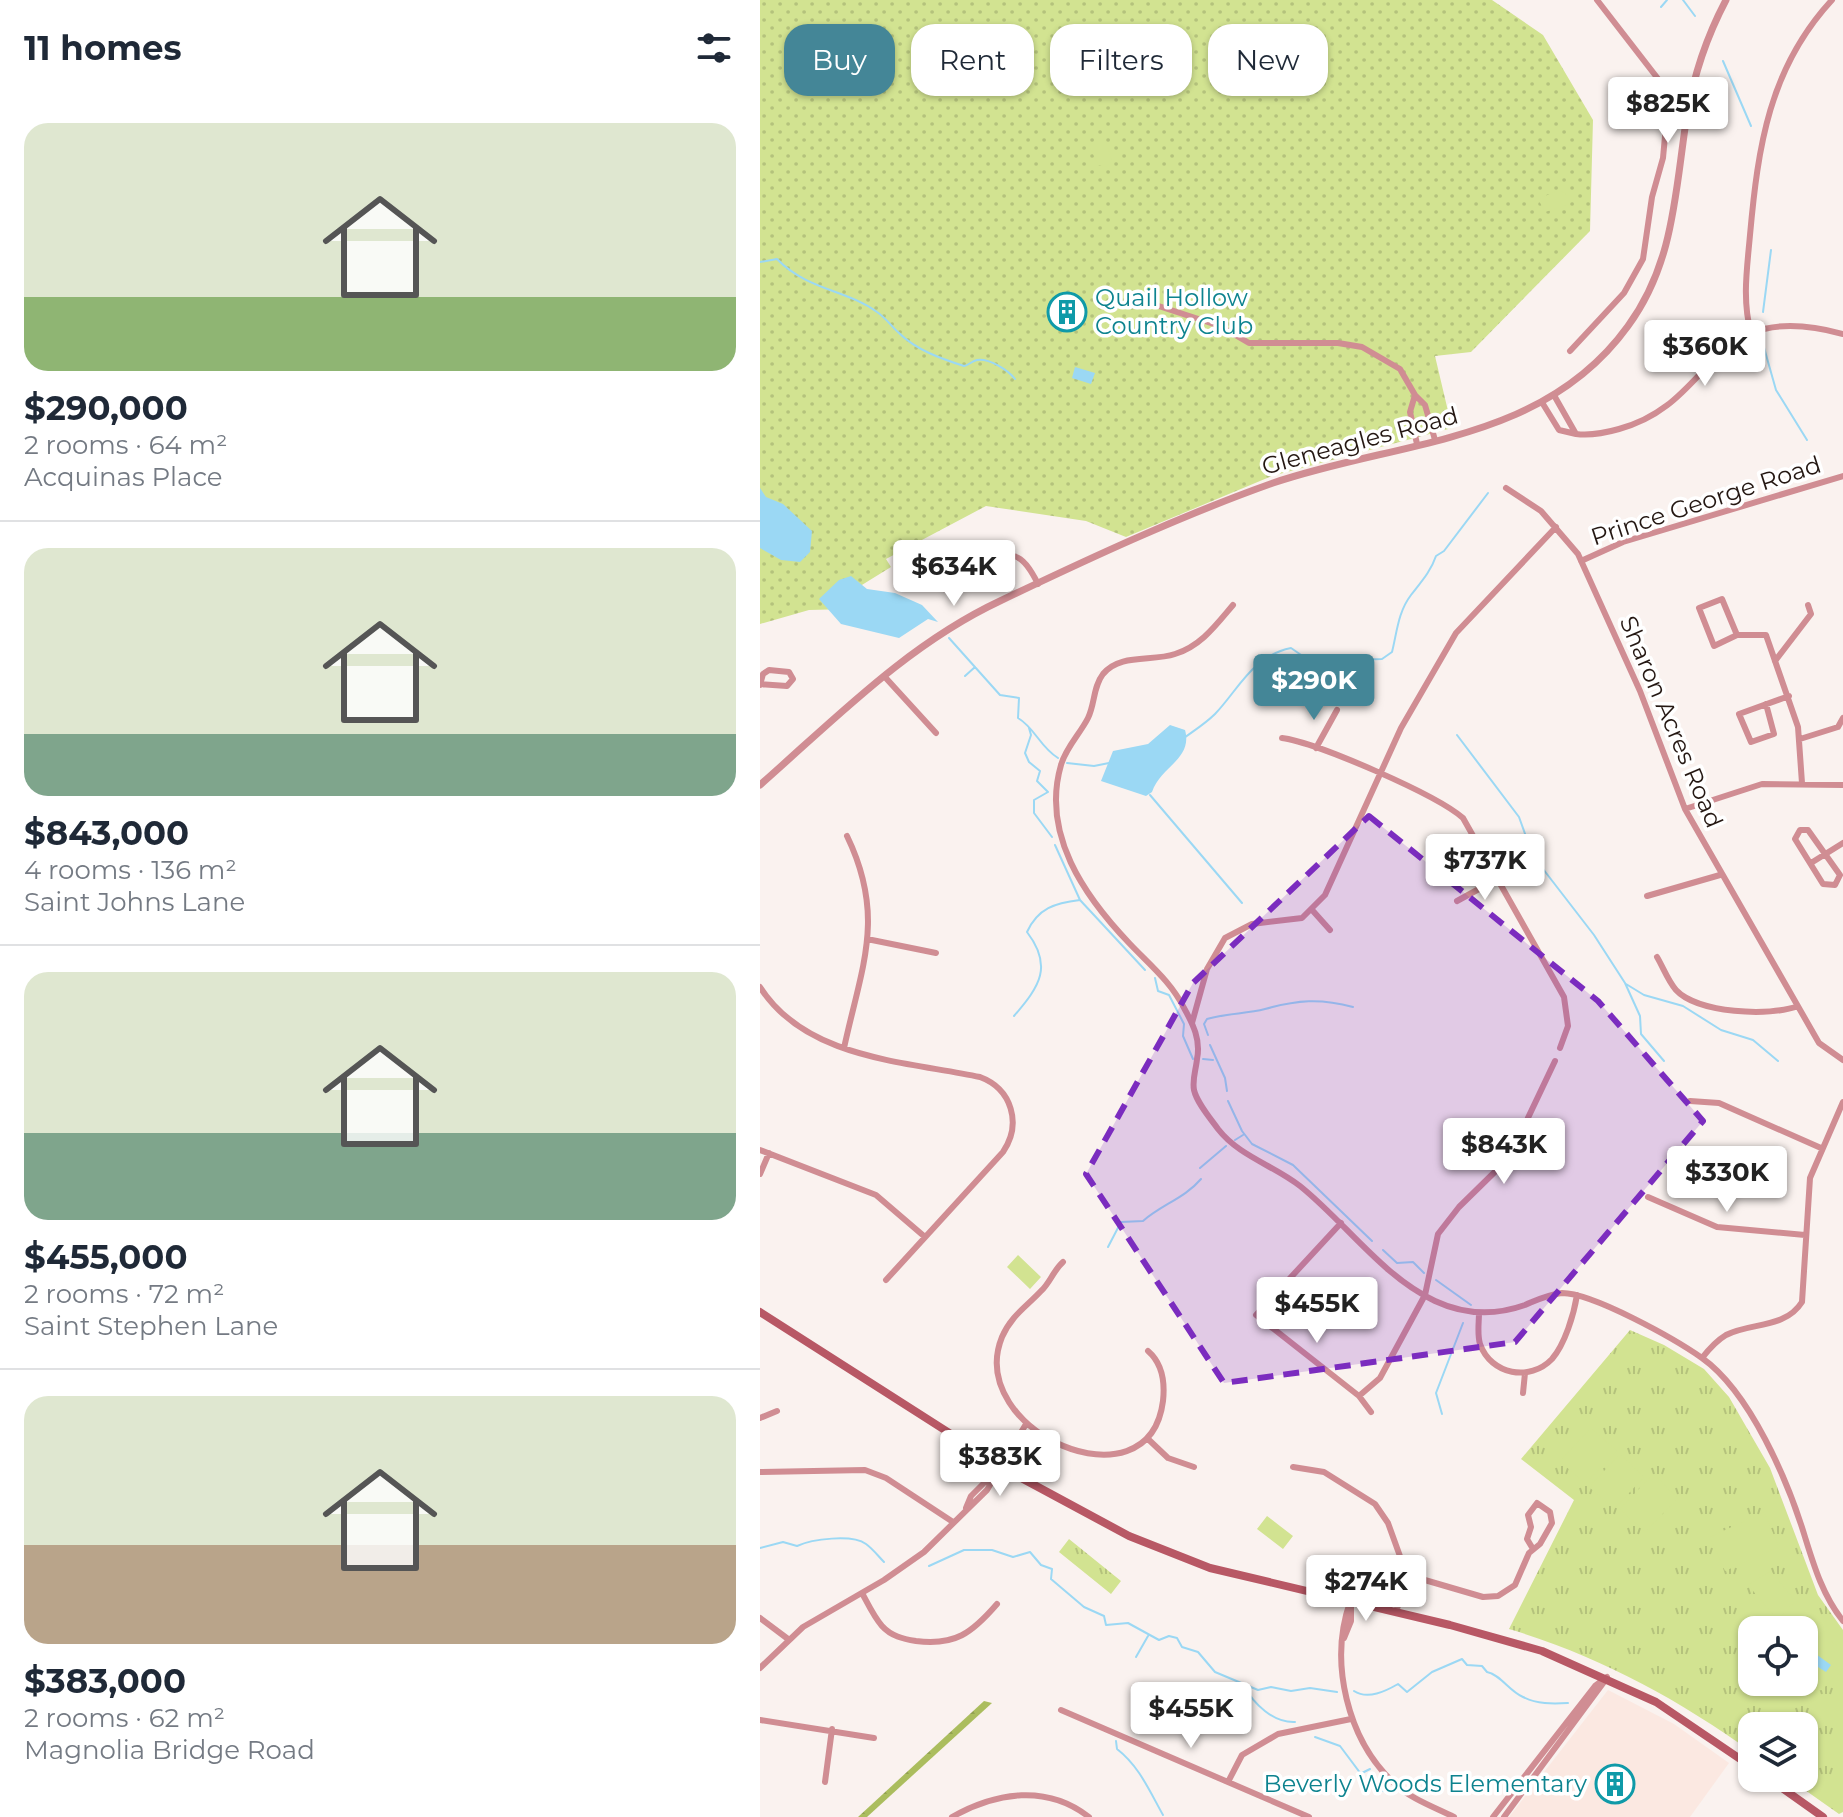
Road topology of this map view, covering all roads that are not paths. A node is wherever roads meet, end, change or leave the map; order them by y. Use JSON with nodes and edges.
{"nodes":[{"id":1,"x":1597,"y":0,"type":"edge"},
{"id":2,"x":1726,"y":0,"type":"edge"},
{"id":3,"x":1832,"y":0,"type":"edge"},
{"id":4,"x":1134,"y":298,"type":"dead end"},
{"id":5,"x":1751,"y":333,"type":"junction"},
{"id":6,"x":1843,"y":334,"type":"edge"},
{"id":7,"x":1570,"y":351,"type":"dead end"},
{"id":8,"x":1415,"y":395,"type":"junction"},
{"id":9,"x":1555,"y":397,"type":"junction"},
{"id":10,"x":1543,"y":404,"type":"junction"},
{"id":11,"x":1576,"y":434,"type":"junction"},
{"id":12,"x":1435,"y":440,"type":"junction"},
{"id":13,"x":1417,"y":444,"type":"junction"},
{"id":14,"x":1843,"y":476,"type":"edge"},
{"id":15,"x":1506,"y":488,"type":"dead end"},
{"id":16,"x":1556,"y":527,"type":"junction"},
{"id":17,"x":1581,"y":561,"type":"junction"},
{"id":18,"x":1038,"y":584,"type":"junction"},
{"id":19,"x":944,"y":589,"type":"dead end"},
{"id":20,"x":1233,"y":605,"type":"dead end"},
{"id":21,"x":1808,"y":605,"type":"dead end"},
{"id":22,"x":1737,"y":635,"type":"junction"},
{"id":23,"x":1775,"y":661,"type":"junction"},
{"id":24,"x":884,"y":676,"type":"junction"},
{"id":25,"x":760,"y":685,"type":"edge"},
{"id":26,"x":1789,"y":696,"type":"junction"},
{"id":27,"x":1766,"y":704,"type":"junction"},
{"id":28,"x":1337,"y":710,"type":"dead end"},
{"id":29,"x":1843,"y":718,"type":"edge"},
{"id":30,"x":1840,"y":729,"type":"edge"},
{"id":31,"x":936,"y":733,"type":"dead end"},
{"id":32,"x":1282,"y":738,"type":"dead end"},
{"id":33,"x":1800,"y":739,"type":"junction"},
{"id":34,"x":1316,"y":748,"type":"junction"},
{"id":35,"x":1380,"y":775,"type":"junction"},
{"id":36,"x":1802,"y":783,"type":"junction"},
{"id":37,"x":760,"y":785,"type":"edge"},
{"id":38,"x":1843,"y":785,"type":"edge"},
{"id":39,"x":1685,"y":809,"type":"junction"},
{"id":40,"x":847,"y":836,"type":"dead end"},
{"id":41,"x":1843,"y":843,"type":"edge"},
{"id":42,"x":1826,"y":853,"type":"junction"},
{"id":43,"x":1811,"y":863,"type":"junction"},
{"id":44,"x":1720,"y":875,"type":"junction"},
{"id":45,"x":1499,"y":878,"type":"junction"},
{"id":46,"x":1647,"y":896,"type":"dead end"},
{"id":47,"x":1457,"y":901,"type":"dead end"},
{"id":48,"x":1313,"y":911,"type":"junction"},
{"id":49,"x":1330,"y":930,"type":"dead end"},
{"id":50,"x":867,"y":939,"type":"junction"},
{"id":51,"x":936,"y":953,"type":"dead end"},
{"id":52,"x":1657,"y":957,"type":"dead end"},
{"id":53,"x":760,"y":987,"type":"edge"},
{"id":54,"x":1798,"y":1006,"type":"junction"},
{"id":55,"x":1192,"y":1023,"type":"junction"},
{"id":56,"x":844,"y":1048,"type":"junction"},
{"id":57,"x":1560,"y":1048,"type":"dead end"},
{"id":58,"x":1843,"y":1060,"type":"edge"},
{"id":59,"x":1555,"y":1061,"type":"dead end"},
{"id":60,"x":1690,"y":1101,"type":"dead end"},
{"id":61,"x":1843,"y":1102,"type":"edge"},
{"id":62,"x":1821,"y":1148,"type":"junction"},
{"id":63,"x":760,"y":1150,"type":"edge"},
{"id":64,"x":769,"y":1153,"type":"junction"},
{"id":65,"x":760,"y":1174,"type":"edge"},
{"id":66,"x":1648,"y":1197,"type":"dead end"},
{"id":67,"x":1341,"y":1223,"type":"junction"},
{"id":68,"x":1805,"y":1235,"type":"junction"},
{"id":69,"x":925,"y":1237,"type":"junction"},
{"id":70,"x":1063,"y":1262,"type":"dead end"},
{"id":71,"x":886,"y":1280,"type":"dead end"},
{"id":72,"x":1425,"y":1295,"type":"junction"},
{"id":73,"x":1577,"y":1295,"type":"junction"},
{"id":74,"x":760,"y":1312,"type":"edge"},
{"id":75,"x":1479,"y":1313,"type":"junction"},
{"id":76,"x":1148,"y":1351,"type":"dead end"},
{"id":77,"x":1702,"y":1358,"type":"junction"},
{"id":78,"x":1525,"y":1373,"type":"junction"},
{"id":79,"x":1523,"y":1393,"type":"dead end"},
{"id":80,"x":1359,"y":1396,"type":"junction"},
{"id":81,"x":777,"y":1411,"type":"dead end"},
{"id":82,"x":1371,"y":1412,"type":"dead end"},
{"id":83,"x":760,"y":1418,"type":"edge"},
{"id":84,"x":1026,"y":1424,"type":"junction"},
{"id":85,"x":1148,"y":1439,"type":"junction"},
{"id":86,"x":1001,"y":1466,"type":"junction"},
{"id":87,"x":1194,"y":1467,"type":"dead end"},
{"id":88,"x":1293,"y":1467,"type":"dead end"},
{"id":89,"x":760,"y":1472,"type":"edge"},
{"id":90,"x":953,"y":1522,"type":"junction"},
{"id":91,"x":1533,"y":1549,"type":"junction"},
{"id":92,"x":1413,"y":1574,"type":"junction"},
{"id":93,"x":862,"y":1593,"type":"junction"},
{"id":94,"x":1350,"y":1602,"type":"junction"},
{"id":95,"x":997,"y":1604,"type":"dead end"},
{"id":96,"x":1396,"y":1612,"type":"junction"},
{"id":97,"x":760,"y":1618,"type":"edge"},
{"id":98,"x":1843,"y":1621,"type":"edge"},
{"id":99,"x":788,"y":1639,"type":"junction"},
{"id":100,"x":760,"y":1668,"type":"edge"},
{"id":101,"x":1607,"y":1677,"type":"junction"},
{"id":102,"x":1061,"y":1710,"type":"dead end"},
{"id":103,"x":1351,"y":1719,"type":"junction"},
{"id":104,"x":760,"y":1720,"type":"edge"},
{"id":105,"x":832,"y":1729,"type":"junction"},
{"id":106,"x":874,"y":1738,"type":"dead end"},
{"id":107,"x":1738,"y":1757,"type":"edge"},
{"id":108,"x":825,"y":1782,"type":"dead end"},
{"id":109,"x":1228,"y":1782,"type":"junction"},
{"id":110,"x":1788,"y":1792,"type":"edge"},
{"id":111,"x":952,"y":1817,"type":"edge"},
{"id":112,"x":1089,"y":1817,"type":"edge"},
{"id":113,"x":1309,"y":1817,"type":"edge"},
{"id":114,"x":1454,"y":1817,"type":"edge"},
{"id":115,"x":1493,"y":1817,"type":"edge"},
{"id":116,"x":1504,"y":1817,"type":"edge"},
{"id":117,"x":1823,"y":1817,"type":"edge"}],
"edges":[{"from":1,"to":7,"type":"street"},
{"from":2,"to":9,"type":"street","name":"Gleneagles Road"},
{"from":3,"to":5,"type":"street"},
{"from":4,"to":8,"type":"street"},
{"from":5,"to":6,"type":"street"},
{"from":5,"to":11,"type":"street"},
{"from":8,"to":12,"type":"street"},
{"from":8,"to":13,"type":"street"},
{"from":9,"to":10,"type":"street","name":"Gleneagles Road"},
{"from":9,"to":11,"type":"street"},
{"from":10,"to":11,"type":"street"},
{"from":10,"to":12,"type":"street","name":"Gleneagles Road"},
{"from":12,"to":13,"type":"street","name":"Gleneagles Road"},
{"from":13,"to":18,"type":"street","name":"Gleneagles Road"},
{"from":14,"to":17,"type":"street","name":"Prince George Road"},
{"from":15,"to":16,"type":"street","name":"Sharon Acres Road"},
{"from":16,"to":17,"type":"street","name":"Sharon Acres Road"},
{"from":16,"to":35,"type":"street"},
{"from":17,"to":39,"type":"street","name":"Sharon Acres Road"},
{"from":18,"to":19,"type":"street"},
{"from":18,"to":24,"type":"street","name":"Gleneagles Road"},
{"from":20,"to":55,"type":"street"},
{"from":21,"to":23,"type":"street"},
{"from":22,"to":22,"type":"street"},
{"from":22,"to":23,"type":"street"},
{"from":23,"to":26,"type":"street"},
{"from":24,"to":31,"type":"street"},
{"from":24,"to":37,"type":"street","name":"Gleneagles Road"},
{"from":25,"to":25,"type":"street"},
{"from":26,"to":27,"type":"street"},
{"from":26,"to":33,"type":"street"},
{"from":27,"to":27,"type":"street"},
{"from":28,"to":34,"type":"street"},
{"from":29,"to":30,"type":"street"},
{"from":30,"to":33,"type":"street"},
{"from":32,"to":34,"type":"street"},
{"from":33,"to":36,"type":"street"},
{"from":34,"to":35,"type":"street"},
{"from":35,"to":45,"type":"street"},
{"from":35,"to":48,"type":"street"},
{"from":36,"to":38,"type":"street"},
{"from":36,"to":39,"type":"street"},
{"from":39,"to":44,"type":"street","name":"Sharon Acres Road"},
{"from":40,"to":50,"type":"street"},
{"from":41,"to":42,"type":"street"},
{"from":42,"to":43,"type":"street"},
{"from":42,"to":43,"type":"street"},
{"from":42,"to":43,"type":"street"},
{"from":44,"to":46,"type":"street"},
{"from":44,"to":54,"type":"street","name":"Sharon Acres Road"},
{"from":45,"to":47,"type":"street"},
{"from":45,"to":57,"type":"street"},
{"from":48,"to":49,"type":"street"},
{"from":48,"to":55,"type":"street"},
{"from":50,"to":51,"type":"street"},
{"from":50,"to":56,"type":"street"},
{"from":52,"to":54,"type":"street"},
{"from":53,"to":56,"type":"street"},
{"from":54,"to":58,"type":"street","name":"Sharon Acres Road"},
{"from":55,"to":67,"type":"street"},
{"from":56,"to":69,"type":"street"},
{"from":59,"to":72,"type":"street"},
{"from":60,"to":62,"type":"street"},
{"from":61,"to":62,"type":"street"},
{"from":62,"to":68,"type":"street"},
{"from":63,"to":64,"type":"street"},
{"from":64,"to":65,"type":"street"},
{"from":64,"to":69,"type":"street"},
{"from":66,"to":68,"type":"street"},
{"from":67,"to":72,"type":"street"},
{"from":67,"to":80,"type":"street"},
{"from":68,"to":77,"type":"street"},
{"from":69,"to":71,"type":"street"},
{"from":70,"to":84,"type":"street"},
{"from":72,"to":75,"type":"street"},
{"from":72,"to":80,"type":"street"},
{"from":73,"to":75,"type":"street"},
{"from":73,"to":77,"type":"street"},
{"from":73,"to":78,"type":"street"},
{"from":74,"to":86,"type":"main road"},
{"from":75,"to":78,"type":"street"},
{"from":76,"to":85,"type":"street"},
{"from":77,"to":98,"type":"street"},
{"from":78,"to":79,"type":"street"},
{"from":80,"to":82,"type":"street"},
{"from":81,"to":83,"type":"street"},
{"from":84,"to":85,"type":"street"},
{"from":84,"to":86,"type":"street"},
{"from":85,"to":87,"type":"street"},
{"from":86,"to":90,"type":"street"},
{"from":86,"to":94,"type":"main road"},
{"from":88,"to":92,"type":"street"},
{"from":89,"to":90,"type":"street"},
{"from":90,"to":93,"type":"street"},
{"from":91,"to":91,"type":"street"},
{"from":91,"to":92,"type":"street"},
{"from":92,"to":96,"type":"street"},
{"from":93,"to":95,"type":"street"},
{"from":93,"to":99,"type":"street"},
{"from":94,"to":96,"type":"main road"},
{"from":94,"to":103,"type":"street"},
{"from":96,"to":101,"type":"main road"},
{"from":97,"to":99,"type":"street"},
{"from":99,"to":100,"type":"street"},
{"from":101,"to":107,"type":"main road"},
{"from":101,"to":115,"type":"street"},
{"from":101,"to":116,"type":"street"},
{"from":102,"to":109,"type":"street"},
{"from":103,"to":109,"type":"street"},
{"from":103,"to":114,"type":"street"},
{"from":104,"to":105,"type":"street"},
{"from":105,"to":106,"type":"street"},
{"from":105,"to":108,"type":"street"},
{"from":109,"to":113,"type":"street"},
{"from":110,"to":117,"type":"main road"},
{"from":111,"to":112,"type":"street"}]}
